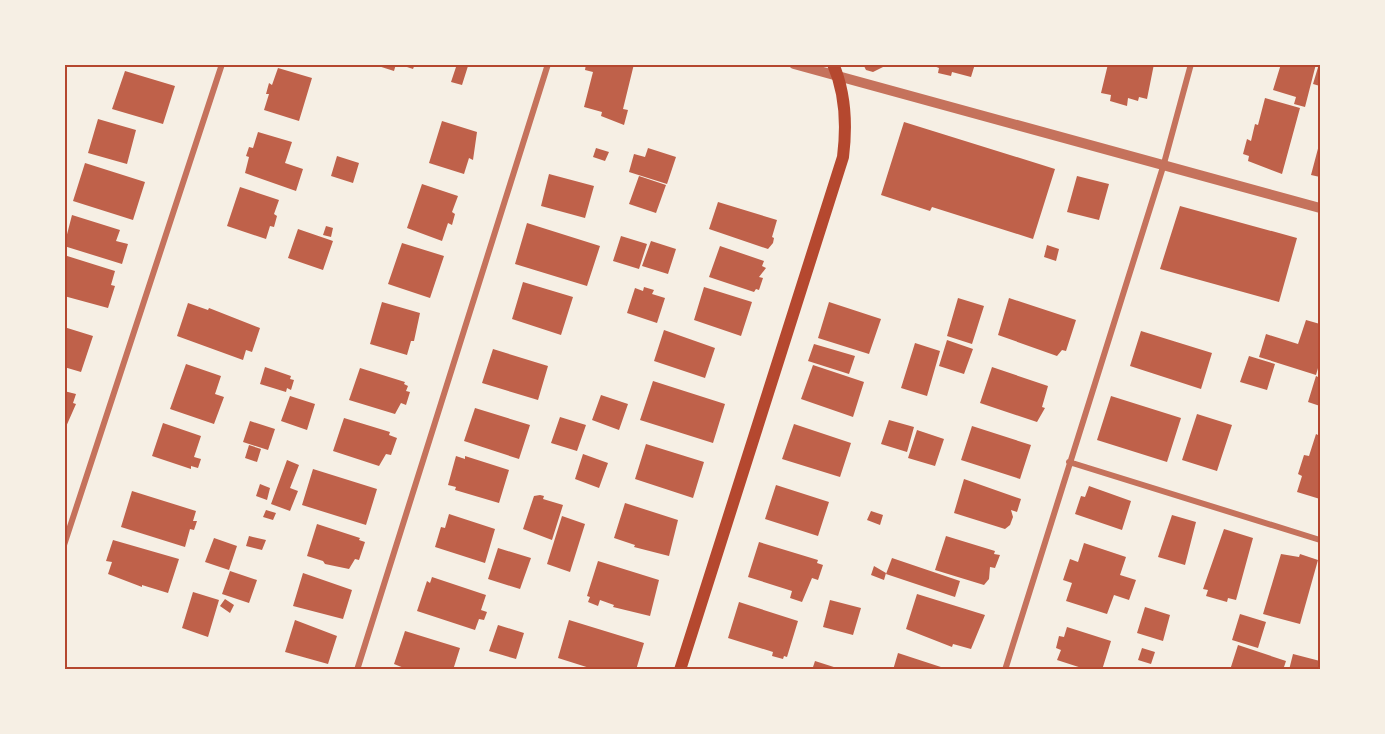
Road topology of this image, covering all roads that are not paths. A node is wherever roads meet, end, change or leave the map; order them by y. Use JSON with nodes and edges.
{"nodes":[{"id":1,"x":222,"y":64,"type":"edge"},
{"id":2,"x":548,"y":64,"type":"edge"},
{"id":3,"x":794,"y":64,"type":"edge"},
{"id":4,"x":833,"y":64,"type":"edge"},
{"id":5,"x":1191,"y":64,"type":"edge"},
{"id":6,"x":838,"y":77,"type":"junction"},
{"id":7,"x":1163,"y":167,"type":"junction"},
{"id":8,"x":1320,"y":208,"type":"edge"},
{"id":9,"x":1069,"y":462,"type":"junction"},
{"id":10,"x":1320,"y":540,"type":"edge"},
{"id":11,"x":64,"y":545,"type":"edge"},
{"id":12,"x":357,"y":669,"type":"edge"},
{"id":13,"x":680,"y":669,"type":"edge"},
{"id":14,"x":1005,"y":669,"type":"edge"}],
"edges":[{"from":1,"to":11,"type":"street"},
{"from":2,"to":12,"type":"street"},
{"from":3,"to":6,"type":"street"},
{"from":4,"to":6,"type":"main road"},
{"from":5,"to":7,"type":"street"},
{"from":6,"to":7,"type":"street"},
{"from":6,"to":13,"type":"main road"},
{"from":7,"to":8,"type":"street"},
{"from":7,"to":9,"type":"street"},
{"from":9,"to":10,"type":"street"},
{"from":9,"to":14,"type":"street"}]}
